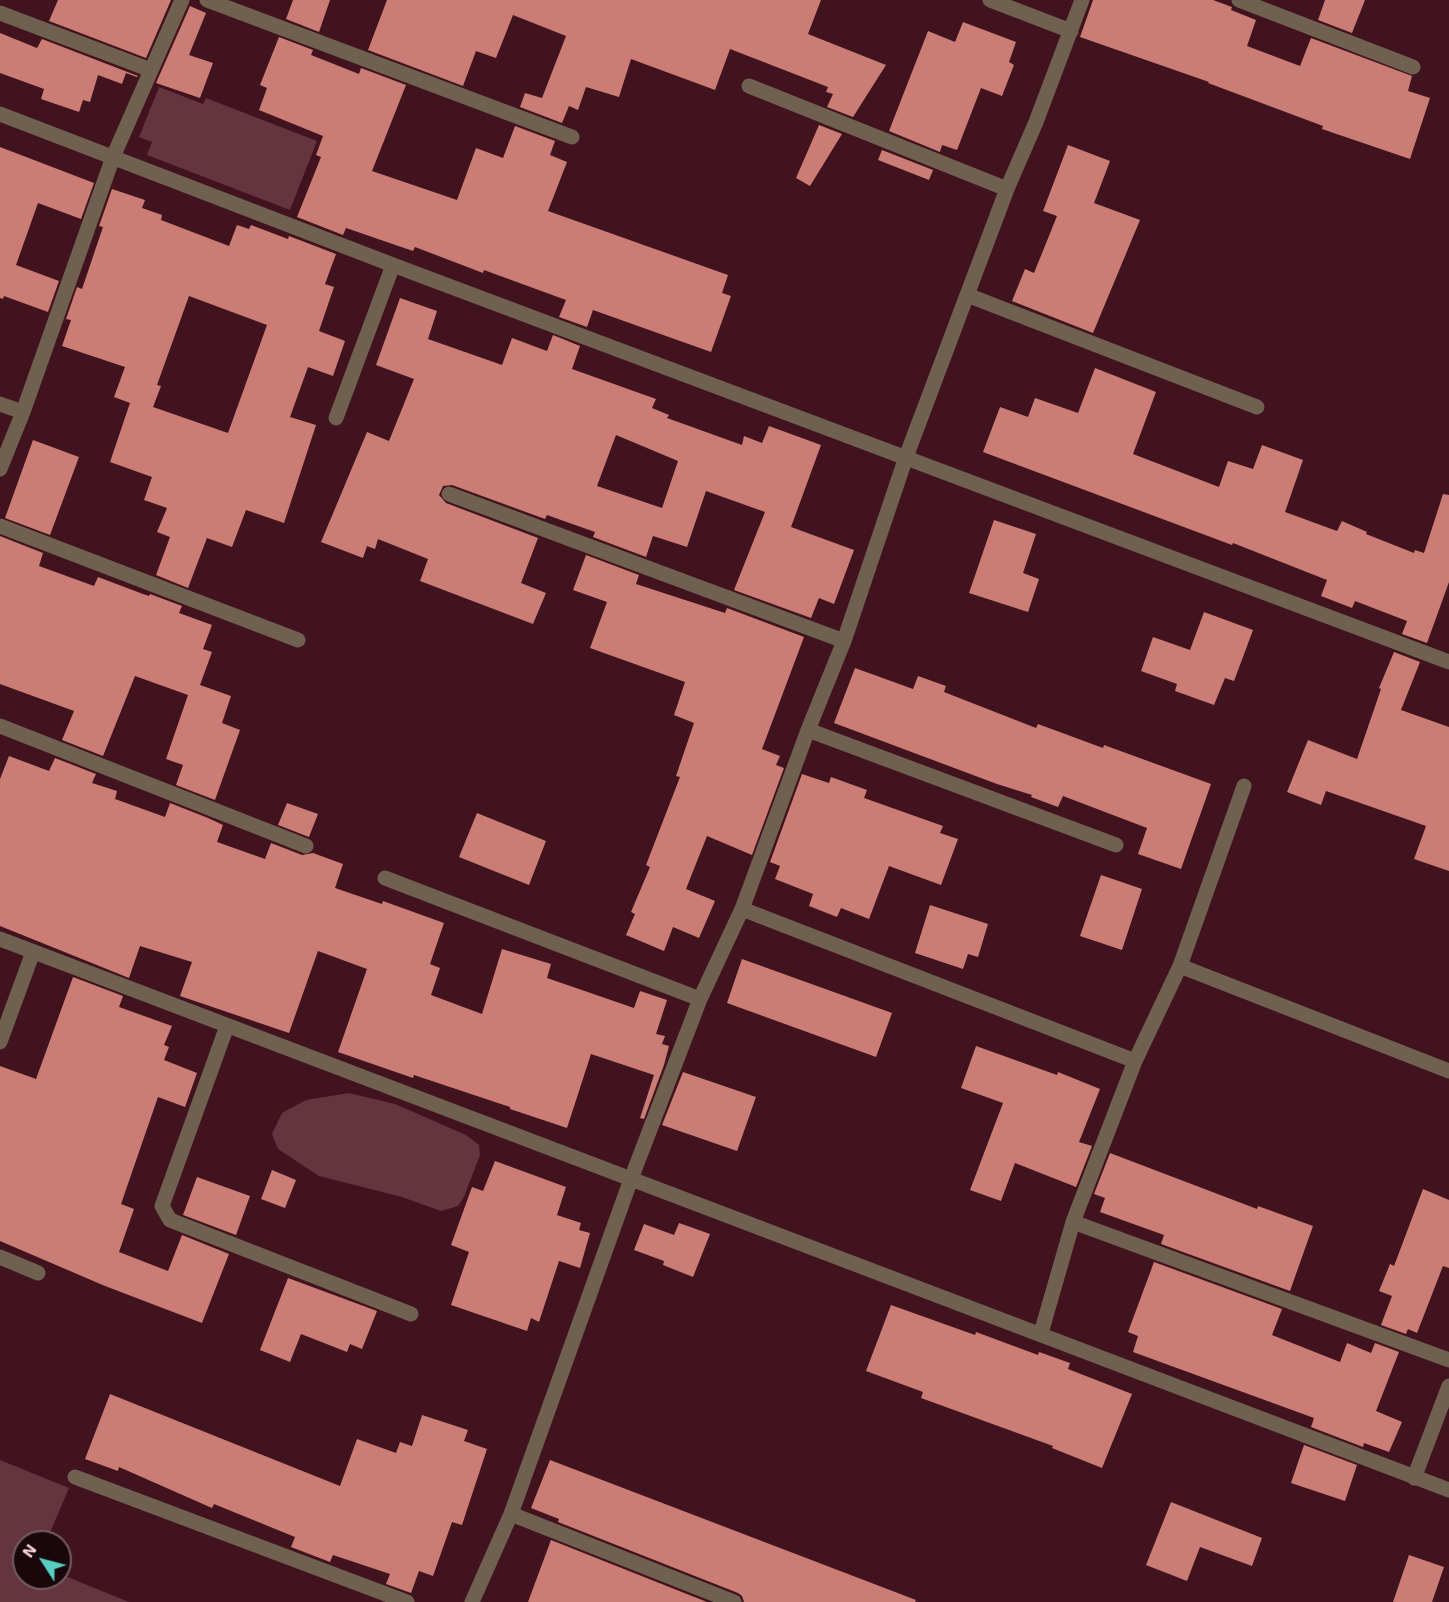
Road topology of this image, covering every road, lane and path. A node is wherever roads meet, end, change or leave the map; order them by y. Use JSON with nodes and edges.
{"nodes":[{"id":1,"x":182,"y":0,"type":"edge"},
{"id":2,"x":207,"y":0,"type":"edge"},
{"id":3,"x":990,"y":0,"type":"edge"},
{"id":4,"x":1082,"y":0,"type":"edge"},
{"id":5,"x":1239,"y":0,"type":"edge"},
{"id":6,"x":0,"y":13,"type":"edge"},
{"id":7,"x":1071,"y":31,"type":"junction"},
{"id":8,"x":1413,"y":67,"type":"dead end"},
{"id":9,"x":151,"y":70,"type":"junction"},
{"id":10,"x":749,"y":86,"type":"dead end"},
{"id":11,"x":0,"y":114,"type":"edge"},
{"id":12,"x":572,"y":137,"type":"dead end"},
{"id":13,"x":113,"y":158,"type":"junction"},
{"id":14,"x":1007,"y":189,"type":"junction"},
{"id":15,"x":393,"y":265,"type":"junction"},
{"id":16,"x":967,"y":295,"type":"junction"},
{"id":17,"x":0,"y":404,"type":"edge"},
{"id":18,"x":1257,"y":407,"type":"dead end"},
{"id":19,"x":23,"y":412,"type":"junction"},
{"id":20,"x":336,"y":418,"type":"dead end"},
{"id":21,"x":906,"y":457,"type":"junction"},
{"id":22,"x":0,"y":469,"type":"edge"},
{"id":23,"x":449,"y":494,"type":"dead end"},
{"id":24,"x":0,"y":526,"type":"edge"},
{"id":25,"x":298,"y":640,"type":"dead end"},
{"id":26,"x":844,"y":642,"type":"junction"},
{"id":27,"x":1449,"y":661,"type":"edge"},
{"id":28,"x":0,"y":726,"type":"edge"},
{"id":29,"x":808,"y":730,"type":"junction"},
{"id":30,"x":1244,"y":786,"type":"dead end"},
{"id":31,"x":1116,"y":845,"type":"dead end"},
{"id":32,"x":306,"y":846,"type":"dead end"},
{"id":33,"x":385,"y":878,"type":"dead end"},
{"id":34,"x":742,"y":909,"type":"junction"},
{"id":35,"x":0,"y":939,"type":"edge"},
{"id":36,"x":33,"y":952,"type":"junction"},
{"id":37,"x":1180,"y":966,"type":"junction"},
{"id":38,"x":700,"y":999,"type":"junction"},
{"id":39,"x":227,"y":1026,"type":"junction"},
{"id":40,"x":0,"y":1041,"type":"edge"},
{"id":41,"x":1135,"y":1060,"type":"junction"},
{"id":42,"x":1449,"y":1071,"type":"edge"},
{"id":43,"x":632,"y":1179,"type":"junction"},
{"id":44,"x":1073,"y":1222,"type":"junction"},
{"id":45,"x":0,"y":1257,"type":"edge"},
{"id":46,"x":38,"y":1273,"type":"dead end"},
{"id":47,"x":411,"y":1314,"type":"dead end"},
{"id":48,"x":1041,"y":1334,"type":"junction"},
{"id":49,"x":1449,"y":1360,"type":"edge"},
{"id":50,"x":1449,"y":1386,"type":"edge"},
{"id":51,"x":75,"y":1477,"type":"dead end"},
{"id":52,"x":1414,"y":1478,"type":"junction"},
{"id":53,"x":1449,"y":1490,"type":"edge"},
{"id":54,"x":511,"y":1514,"type":"junction"},
{"id":55,"x":407,"y":1602,"type":"edge"},
{"id":56,"x":472,"y":1602,"type":"edge"},
{"id":57,"x":734,"y":1602,"type":"edge"}],
"edges":[{"from":1,"to":9,"type":"street"},
{"from":2,"to":12,"type":"street"},
{"from":3,"to":7,"type":"street"},
{"from":4,"to":7,"type":"street"},
{"from":5,"to":8,"type":"street"},
{"from":6,"to":9,"type":"street"},
{"from":7,"to":14,"type":"street"},
{"from":9,"to":13,"type":"street"},
{"from":10,"to":14,"type":"street"},
{"from":11,"to":13,"type":"street"},
{"from":13,"to":15,"type":"street"},
{"from":13,"to":19,"type":"street"},
{"from":14,"to":16,"type":"street"},
{"from":15,"to":20,"type":"street"},
{"from":15,"to":21,"type":"street"},
{"from":16,"to":18,"type":"street"},
{"from":16,"to":21,"type":"street"},
{"from":17,"to":19,"type":"street"},
{"from":19,"to":22,"type":"street"},
{"from":21,"to":26,"type":"street"},
{"from":21,"to":27,"type":"street"},
{"from":23,"to":26,"type":"street"},
{"from":24,"to":25,"type":"street"},
{"from":26,"to":29,"type":"street"},
{"from":28,"to":32,"type":"street"},
{"from":29,"to":31,"type":"street"},
{"from":29,"to":34,"type":"street"},
{"from":30,"to":37,"type":"street"},
{"from":33,"to":38,"type":"street"},
{"from":34,"to":38,"type":"street"},
{"from":34,"to":41,"type":"street"},
{"from":35,"to":36,"type":"street"},
{"from":36,"to":39,"type":"street"},
{"from":36,"to":40,"type":"street"},
{"from":37,"to":41,"type":"street"},
{"from":37,"to":42,"type":"street"},
{"from":38,"to":43,"type":"street"},
{"from":39,"to":43,"type":"street"},
{"from":39,"to":47,"type":"street"},
{"from":41,"to":44,"type":"street"},
{"from":43,"to":48,"type":"street"},
{"from":43,"to":54,"type":"street"},
{"from":44,"to":48,"type":"street"},
{"from":44,"to":49,"type":"street"},
{"from":45,"to":46,"type":"street"},
{"from":48,"to":52,"type":"street"},
{"from":50,"to":52,"type":"street"},
{"from":51,"to":55,"type":"street"},
{"from":52,"to":53,"type":"street"},
{"from":54,"to":56,"type":"street"},
{"from":54,"to":57,"type":"street"}]}
